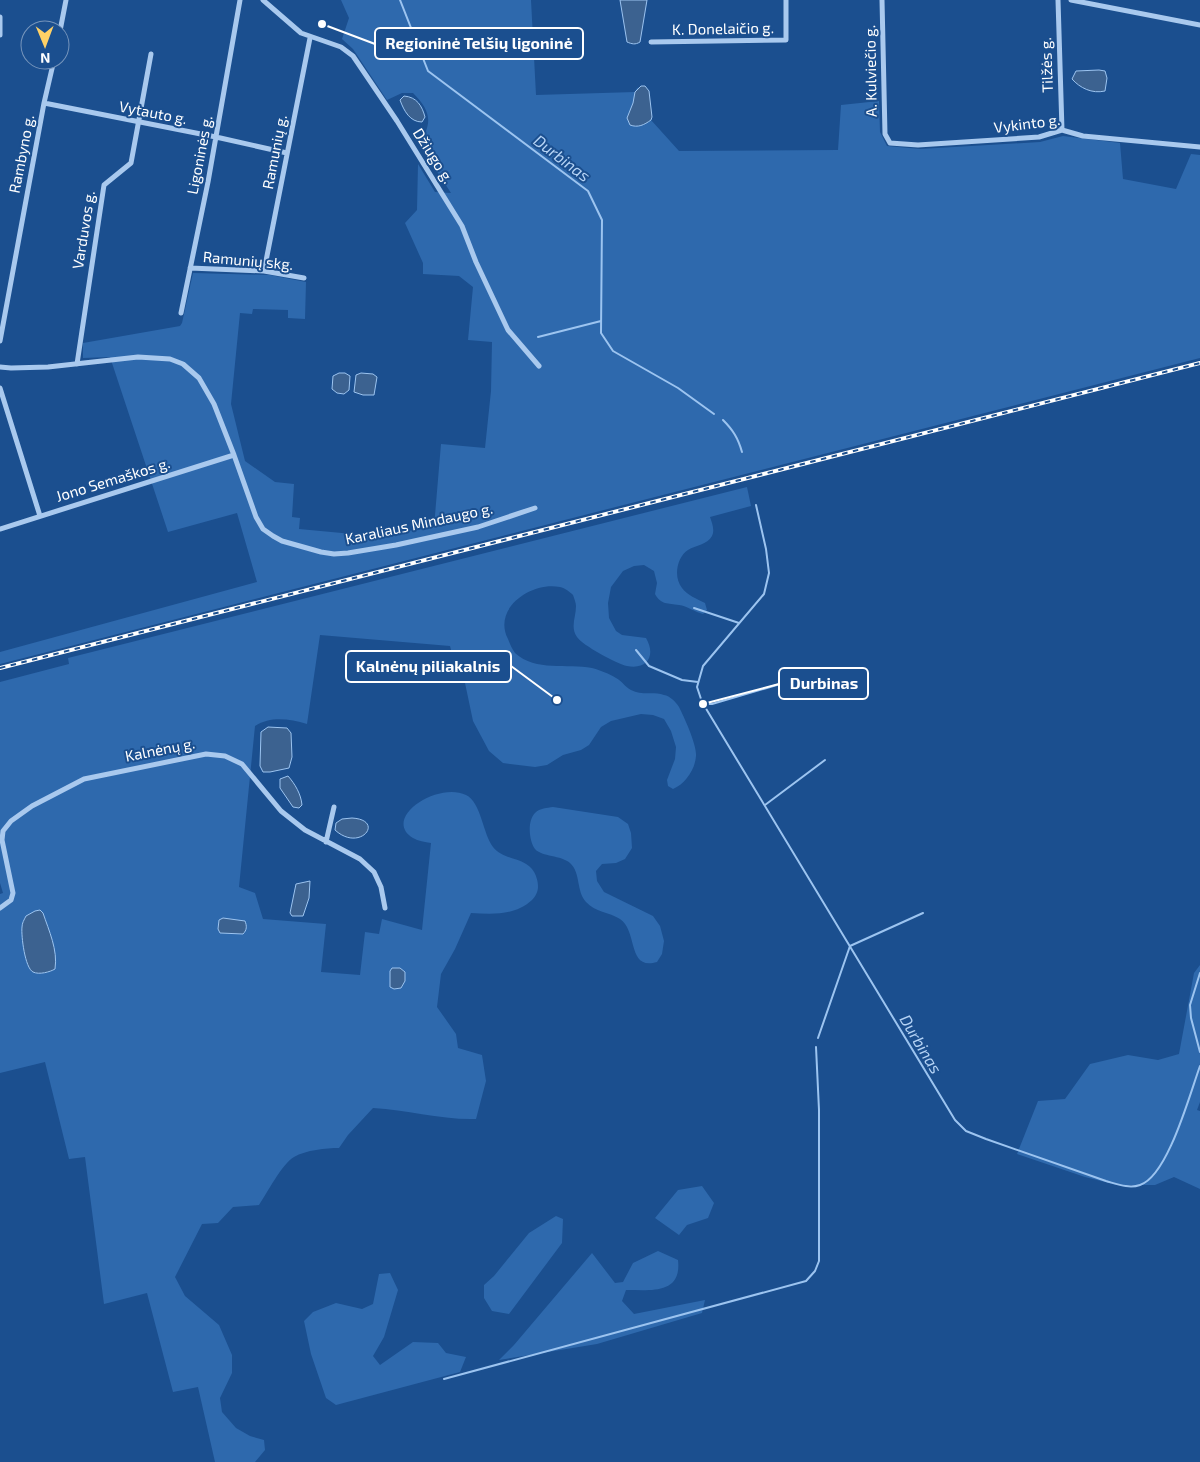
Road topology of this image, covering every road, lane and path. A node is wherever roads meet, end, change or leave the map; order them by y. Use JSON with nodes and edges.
{"nodes":[{"id":1,"x":66,"y":0,"type":"edge"},
{"id":2,"x":240,"y":0,"type":"edge"},
{"id":3,"x":263,"y":0,"type":"edge"},
{"id":4,"x":786,"y":0,"type":"edge"},
{"id":5,"x":882,"y":0,"type":"edge"},
{"id":6,"x":1058,"y":0,"type":"edge"},
{"id":7,"x":1071,"y":0,"type":"edge"},
{"id":8,"x":0,"y":17,"type":"edge"},
{"id":9,"x":62,"y":20,"type":"edge"},
{"id":10,"x":1200,"y":24,"type":"edge"},
{"id":11,"x":0,"y":35,"type":"edge"},
{"id":12,"x":310,"y":38,"type":"junction"},
{"id":13,"x":651,"y":42,"type":"dead end"},
{"id":14,"x":151,"y":54,"type":"dead end"},
{"id":15,"x":52,"y":70,"type":"edge"},
{"id":16,"x":44,"y":104,"type":"junction"},
{"id":17,"x":139,"y":123,"type":"junction"},
{"id":18,"x":1062,"y":130,"type":"junction"},
{"id":19,"x":216,"y":138,"type":"junction"},
{"id":20,"x":887,"y":140,"type":"joint"},
{"id":21,"x":1200,"y":147,"type":"edge"},
{"id":22,"x":287,"y":154,"type":"junction"},
{"id":23,"x":190,"y":268,"type":"junction"},
{"id":24,"x":264,"y":271,"type":"junction"},
{"id":25,"x":304,"y":278,"type":"dead end"},
{"id":26,"x":181,"y":313,"type":"dead end"},
{"id":27,"x":0,"y":341,"type":"edge"},
{"id":28,"x":77,"y":364,"type":"junction"},
{"id":29,"x":538,"y":366,"type":"dead end"},
{"id":30,"x":0,"y":367,"type":"edge"},
{"id":31,"x":0,"y":388,"type":"edge"},
{"id":32,"x":234,"y":455,"type":"junction"},
{"id":33,"x":535,"y":508,"type":"dead end"},
{"id":34,"x":40,"y":516,"type":"junction"},
{"id":35,"x":0,"y":528,"type":"edge"},
{"id":36,"x":334,"y":806,"type":"dead end"},
{"id":37,"x":326,"y":842,"type":"junction"},
{"id":38,"x":0,"y":908,"type":"edge"},
{"id":39,"x":385,"y":908,"type":"dead end"}],
"edges":[{"from":1,"to":9,"type":"street"},
{"from":2,"to":19,"type":"street","name":"Ligoninės g."},
{"from":3,"to":12,"type":"street","name":"Džiugo g."},
{"from":4,"to":13,"type":"street","name":"K. Donelaičio g."},
{"from":5,"to":20,"type":"street","name":"A. Kulviečio g."},
{"from":6,"to":18,"type":"street","name":"Tilžės g."},
{"from":7,"to":10,"type":"street"},
{"from":8,"to":11,"type":"street"},
{"from":12,"to":22,"type":"street","name":"Ramunių g."},
{"from":12,"to":29,"type":"street","name":"Džiugo g."},
{"from":14,"to":17,"type":"street","name":"Varduvos g."},
{"from":15,"to":16,"type":"street","name":"Rambyno g."},
{"from":16,"to":17,"type":"street","name":"Vytauto g."},
{"from":16,"to":27,"type":"street","name":"Rambyno g."},
{"from":17,"to":19,"type":"street","name":"Vytauto g."},
{"from":17,"to":28,"type":"street","name":"Varduvos g."},
{"from":18,"to":20,"type":"street","name":"Vykinto g."},
{"from":18,"to":21,"type":"street","name":"Vykinto g."},
{"from":19,"to":22,"type":"street","name":"Vytauto g."},
{"from":19,"to":23,"type":"street","name":"Ligoninės g."},
{"from":22,"to":24,"type":"street","name":"Ramunių g."},
{"from":23,"to":24,"type":"street","name":"Ramunių skg."},
{"from":23,"to":26,"type":"street","name":"Ligoninės g."},
{"from":24,"to":25,"type":"street","name":"Ramunių skg."},
{"from":28,"to":30,"type":"street","name":"Karaliaus Mindaugo g."},
{"from":28,"to":32,"type":"street","name":"Karaliaus Mindaugo g."},
{"from":31,"to":34,"type":"street"},
{"from":32,"to":33,"type":"street","name":"Karaliaus Mindaugo g."},
{"from":32,"to":34,"type":"street","name":"Jono Semaškos g."},
{"from":34,"to":35,"type":"street","name":"Jono Semaškos g."},
{"from":36,"to":37,"type":"street"},
{"from":37,"to":38,"type":"street","name":"Kalnėnų g."},
{"from":37,"to":39,"type":"street","name":"Kalnėnų g."}]}
